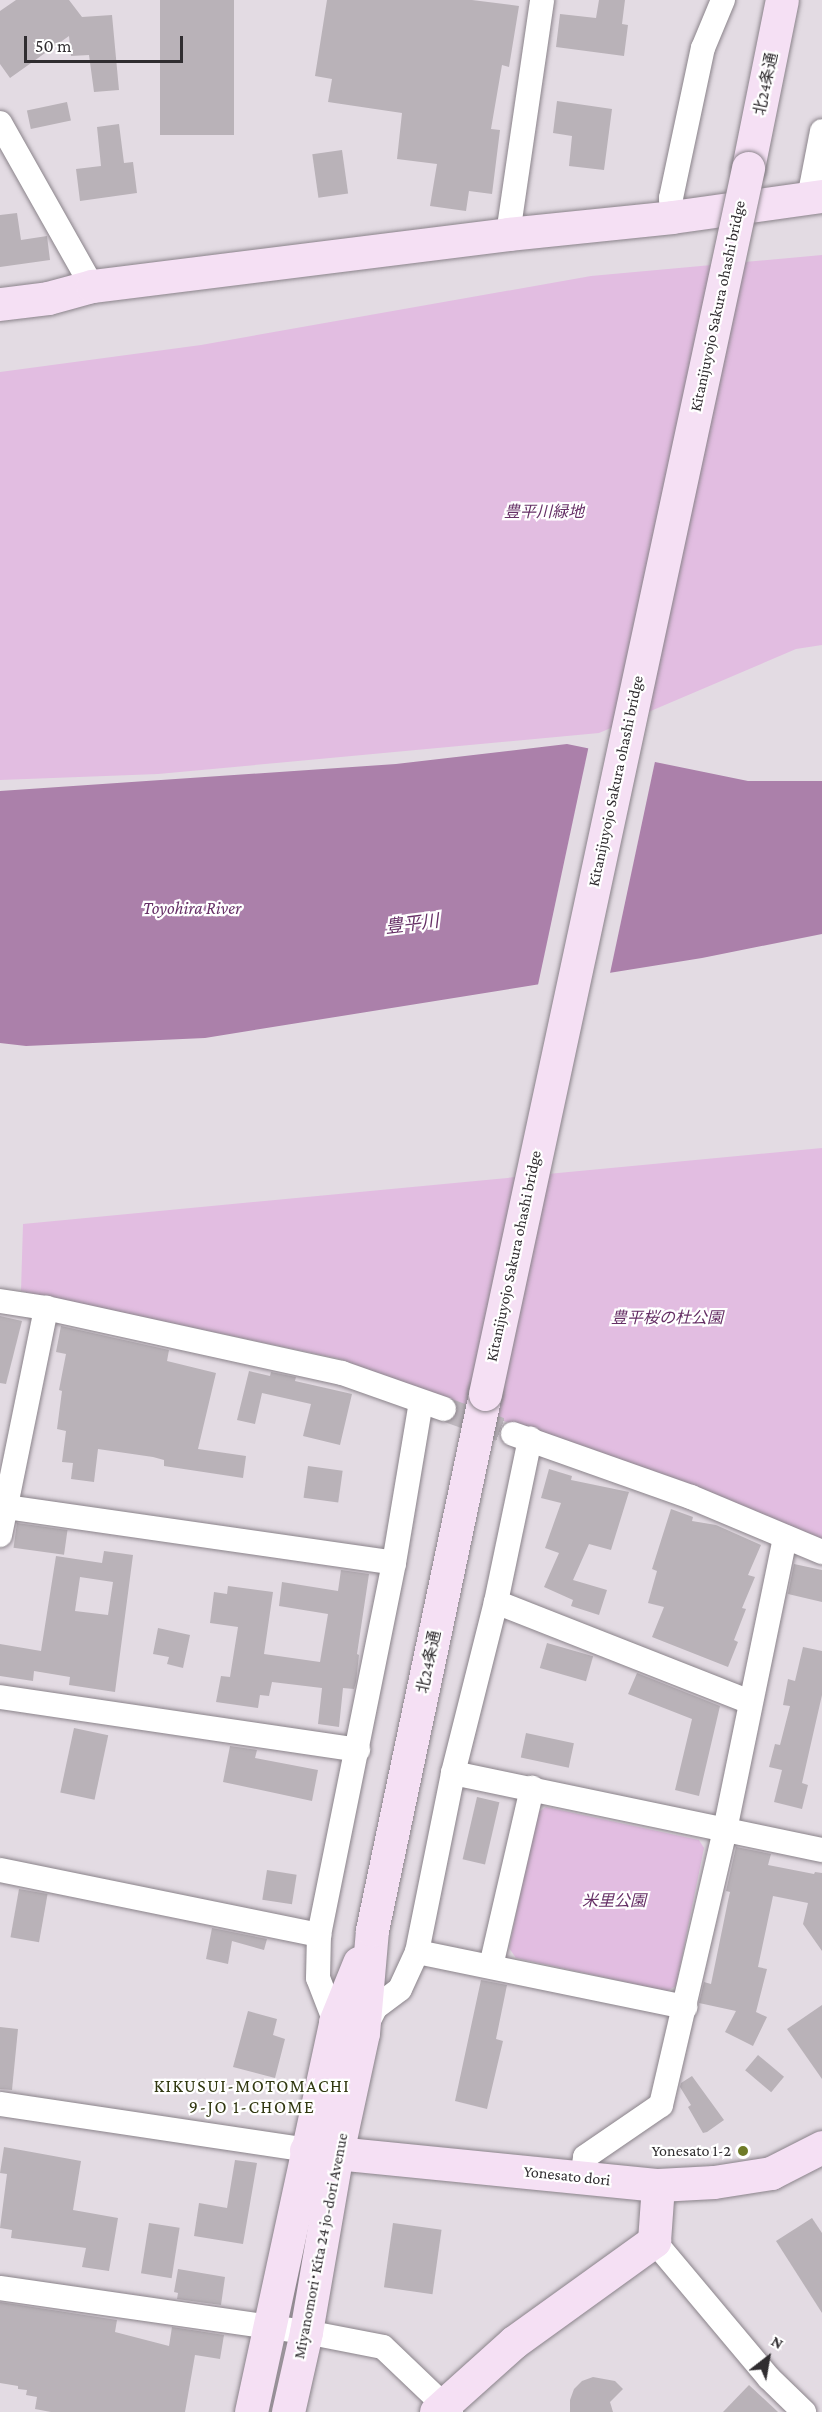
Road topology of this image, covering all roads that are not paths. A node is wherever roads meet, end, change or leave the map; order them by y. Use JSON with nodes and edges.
{"nodes":[{"id":1,"x":542,"y":0,"type":"edge"},
{"id":2,"x":723,"y":0,"type":"edge"},
{"id":3,"x":782,"y":0,"type":"edge"},
{"id":4,"x":0,"y":123,"type":"edge"},
{"id":5,"x":822,"y":131,"type":"edge"},
{"id":6,"x":748,"y":168,"type":"joint"},
{"id":7,"x":815,"y":197,"type":"edge"},
{"id":8,"x":672,"y":218,"type":"junction"},
{"id":9,"x":508,"y":234,"type":"junction"},
{"id":10,"x":92,"y":286,"type":"junction"},
{"id":11,"x":0,"y":304,"type":"edge"},
{"id":12,"x":0,"y":1301,"type":"edge"},
{"id":13,"x":46,"y":1308,"type":"junction"},
{"id":14,"x":485,"y":1394,"type":"joint"},
{"id":15,"x":3,"y":1506,"type":"edge"},
{"id":16,"x":0,"y":1535,"type":"edge"},
{"id":17,"x":785,"y":1537,"type":"junction"},
{"id":18,"x":822,"y":1552,"type":"edge"},
{"id":19,"x":394,"y":1563,"type":"junction"},
{"id":20,"x":496,"y":1602,"type":"junction"},
{"id":21,"x":0,"y":1697,"type":"edge"},
{"id":22,"x":750,"y":1702,"type":"junction"},
{"id":23,"x":358,"y":1750,"type":"junction"},
{"id":24,"x":453,"y":1773,"type":"junction"},
{"id":25,"x":532,"y":1788,"type":"junction"},
{"id":26,"x":725,"y":1830,"type":"junction"},
{"id":27,"x":822,"y":1850,"type":"edge"},
{"id":28,"x":0,"y":1870,"type":"edge"},
{"id":29,"x":372,"y":1930,"type":"joint"},
{"id":30,"x":319,"y":1935,"type":"junction"},
{"id":31,"x":417,"y":1952,"type":"junction"},
{"id":32,"x":491,"y":1966,"type":"junction"},
{"id":33,"x":685,"y":2007,"type":"junction"},
{"id":34,"x":349,"y":2027,"type":"junction"},
{"id":35,"x":0,"y":2104,"type":"edge"},
{"id":36,"x":822,"y":2147,"type":"edge"},
{"id":37,"x":306,"y":2150,"type":"junction"},
{"id":38,"x":338,"y":2153,"type":"junction"},
{"id":39,"x":582,"y":2177,"type":"junction"},
{"id":40,"x":658,"y":2185,"type":"junction"},
{"id":41,"x":654,"y":2241,"type":"junction"},
{"id":42,"x":0,"y":2288,"type":"edge"},
{"id":43,"x":269,"y":2327,"type":"junction"},
{"id":44,"x":306,"y":2332,"type":"junction"},
{"id":45,"x":443,"y":2410,"type":"edge"},
{"id":46,"x":251,"y":2412,"type":"edge"},
{"id":47,"x":288,"y":2412,"type":"edge"},
{"id":48,"x":804,"y":2412,"type":"edge"}],
"edges":[{"from":1,"to":9,"type":"street"},
{"from":2,"to":8,"type":"street"},
{"from":3,"to":6,"type":"street","name":"北24条通"},
{"from":4,"to":10,"type":"street"},
{"from":5,"to":7,"type":"street"},
{"from":6,"to":14,"type":"street","name":"Kitanijuyojo Sakura ohashi bridge","bridge":true},
{"from":7,"to":8,"type":"street"},
{"from":8,"to":9,"type":"street"},
{"from":9,"to":10,"type":"street"},
{"from":10,"to":11,"type":"street"},
{"from":12,"to":13,"type":"street"},
{"from":13,"to":15,"type":"street"},
{"from":13,"to":19,"type":"street"},
{"from":14,"to":29,"type":"street","name":"北24条通"},
{"from":15,"to":16,"type":"street"},
{"from":15,"to":19,"type":"street"},
{"from":17,"to":18,"type":"street"},
{"from":17,"to":20,"type":"street"},
{"from":17,"to":22,"type":"street"},
{"from":19,"to":23,"type":"street"},
{"from":20,"to":22,"type":"street"},
{"from":20,"to":24,"type":"street"},
{"from":21,"to":23,"type":"street"},
{"from":22,"to":26,"type":"street"},
{"from":23,"to":30,"type":"street"},
{"from":24,"to":25,"type":"street"},
{"from":24,"to":31,"type":"street"},
{"from":25,"to":26,"type":"street"},
{"from":25,"to":32,"type":"street"},
{"from":26,"to":27,"type":"street"},
{"from":26,"to":33,"type":"street"},
{"from":28,"to":30,"type":"street"},
{"from":29,"to":34,"type":"street","name":"Miyanomori･Kita 24 jo-dori Avenue"},
{"from":30,"to":34,"type":"street"},
{"from":31,"to":32,"type":"street"},
{"from":31,"to":34,"type":"street"},
{"from":32,"to":33,"type":"street"},
{"from":33,"to":39,"type":"street"},
{"from":34,"to":37,"type":"street","name":"Miyanomori･Kita 24 jo-dori Avenue"},
{"from":34,"to":38,"type":"street","name":"Miyanomori･Kita 24 jo-dori Avenue"},
{"from":35,"to":37,"type":"street"},
{"from":36,"to":40,"type":"street","name":"Yonesato dori"},
{"from":37,"to":38,"type":"street","name":"Yonesato dori"},
{"from":37,"to":43,"type":"street","name":"Miyanomori･Kita 24 jo-dori Avenue"},
{"from":38,"to":39,"type":"street","name":"Yonesato dori"},
{"from":38,"to":44,"type":"street","name":"Miyanomori･Kita 24 jo-dori Avenue"},
{"from":39,"to":40,"type":"street","name":"Yonesato dori"},
{"from":40,"to":41,"type":"street"},
{"from":41,"to":45,"type":"street"},
{"from":41,"to":48,"type":"street"},
{"from":42,"to":43,"type":"street"},
{"from":43,"to":44,"type":"street"},
{"from":43,"to":46,"type":"street","name":"Miyanomori･Kita 24 jo-dori Avenue"},
{"from":44,"to":45,"type":"street"},
{"from":44,"to":47,"type":"street","name":"Miyanomori･Kita 24 jo-dori Avenue"}]}
